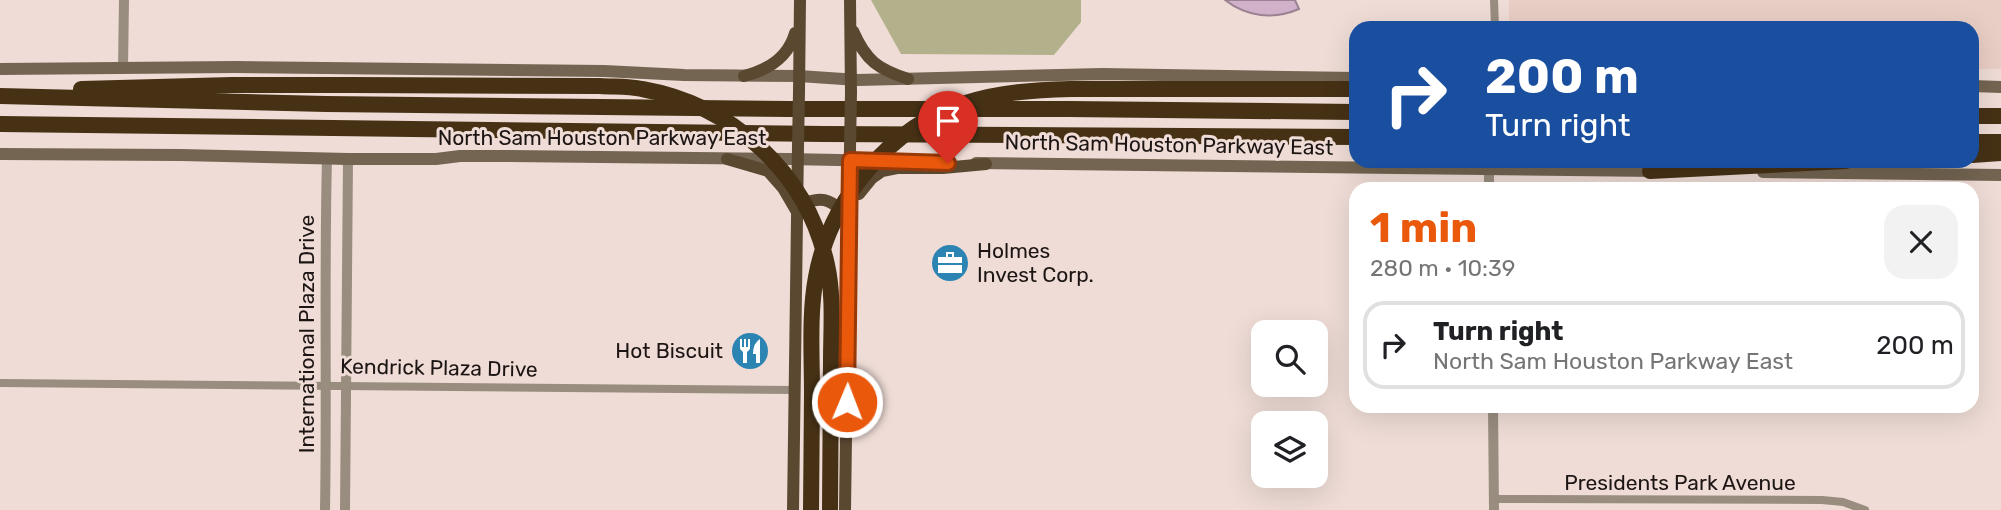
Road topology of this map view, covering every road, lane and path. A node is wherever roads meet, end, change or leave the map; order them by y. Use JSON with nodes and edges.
{"nodes":[{"id":1,"x":124,"y":0,"type":"edge"},
{"id":2,"x":800,"y":0,"type":"edge"},
{"id":3,"x":850,"y":0,"type":"edge"},
{"id":4,"x":1494,"y":0,"type":"edge"},
{"id":5,"x":799,"y":20,"type":"junction"},
{"id":6,"x":1495,"y":21,"type":"edge"},
{"id":7,"x":851,"y":26,"type":"junction"},
{"id":8,"x":123,"y":68,"type":"junction"},
{"id":9,"x":0,"y":69,"type":"edge"},
{"id":10,"x":744,"y":76,"type":"junction"},
{"id":11,"x":799,"y":76,"type":"junction"},
{"id":12,"x":1349,"y":78,"type":"edge"},
{"id":13,"x":908,"y":79,"type":"junction"},
{"id":14,"x":851,"y":86,"type":"junction"},
{"id":15,"x":1979,"y":86,"type":"edge"},
{"id":16,"x":2001,"y":87,"type":"edge"},
{"id":17,"x":1349,"y":89,"type":"edge"},
{"id":18,"x":0,"y":95,"type":"edge"},
{"id":19,"x":1349,"y":112,"type":"edge"},
{"id":20,"x":1979,"y":116,"type":"edge"},
{"id":21,"x":2001,"y":116,"type":"edge"},
{"id":22,"x":0,"y":124,"type":"edge"},
{"id":23,"x":1349,"y":137,"type":"edge"},
{"id":24,"x":1979,"y":142,"type":"edge"},
{"id":25,"x":2001,"y":142,"type":"edge"},
{"id":26,"x":798,"y":153,"type":"junction"},
{"id":27,"x":2001,"y":153,"type":"edge"},
{"id":28,"x":0,"y":154,"type":"edge"},
{"id":29,"x":850,"y":154,"type":"junction"},
{"id":30,"x":1979,"y":155,"type":"edge"},
{"id":31,"x":327,"y":158,"type":"junction"},
{"id":32,"x":348,"y":159,"type":"junction"},
{"id":33,"x":727,"y":159,"type":"junction"},
{"id":34,"x":986,"y":164,"type":"junction"},
{"id":35,"x":1349,"y":168,"type":"edge"},
{"id":36,"x":1388,"y":168,"type":"edge"},
{"id":37,"x":1709,"y":168,"type":"edge"},
{"id":38,"x":1489,"y":169,"type":"junction"},
{"id":39,"x":1650,"y":171,"type":"junction"},
{"id":40,"x":2001,"y":175,"type":"edge"},
{"id":41,"x":1489,"y":182,"type":"edge"},
{"id":42,"x":798,"y":215,"type":"junction"},
{"id":43,"x":849,"y":217,"type":"junction"},
{"id":44,"x":848,"y":297,"type":"junction"},
{"id":45,"x":0,"y":383,"type":"edge"},
{"id":46,"x":327,"y":384,"type":"junction"},
{"id":47,"x":347,"y":385,"type":"junction"},
{"id":48,"x":794,"y":390,"type":"junction"},
{"id":49,"x":1493,"y":413,"type":"edge"},
{"id":50,"x":1494,"y":505,"type":"edge"},
{"id":51,"x":325,"y":510,"type":"edge"},
{"id":52,"x":345,"y":510,"type":"edge"},
{"id":53,"x":793,"y":510,"type":"edge"},
{"id":54,"x":811,"y":510,"type":"edge"},
{"id":55,"x":830,"y":510,"type":"edge"},
{"id":56,"x":845,"y":510,"type":"edge"},
{"id":57,"x":1865,"y":510,"type":"edge"}],
"edges":[{"from":1,"to":8,"type":"street"},
{"from":2,"to":5,"type":"main road"},
{"from":3,"to":7,"type":"main road"},
{"from":4,"to":6,"type":"street"},
{"from":5,"to":10,"type":"main road"},
{"from":5,"to":11,"type":"main road"},
{"from":7,"to":13,"type":"main road"},
{"from":7,"to":14,"type":"main road"},
{"from":8,"to":9,"type":"main road"},
{"from":8,"to":10,"type":"main road"},
{"from":10,"to":11,"type":"main road"},
{"from":11,"to":14,"type":"main road"},
{"from":11,"to":26,"type":"main road","bridge":true},
{"from":12,"to":13,"type":"main road"},
{"from":13,"to":14,"type":"main road"},
{"from":14,"to":29,"type":"main road","bridge":true},
{"from":15,"to":16,"type":"main road"},
{"from":17,"to":54,"type":"highway","bridge":true},
{"from":18,"to":19,"type":"highway","name":"North Sam Houston Parkway East"},
{"from":18,"to":55,"type":"highway","bridge":true},
{"from":20,"to":21,"type":"highway"},
{"from":22,"to":23,"type":"highway","name":"North Sam Houston Parkway East"},
{"from":24,"to":25,"type":"highway"},
{"from":26,"to":29,"type":"main road","name":"North Sam Houston Parkway East"},
{"from":26,"to":33,"type":"main road","name":"North Sam Houston Parkway East"},
{"from":26,"to":42,"type":"main road"},
{"from":27,"to":30,"type":"highway"},
{"from":28,"to":31,"type":"main road","name":"North Sam Houston Parkway East"},
{"from":29,"to":34,"type":"main road","name":"North Sam Houston Parkway East"},
{"from":29,"to":43,"type":"main road"},
{"from":31,"to":32,"type":"main road","name":"North Sam Houston Parkway East"},
{"from":31,"to":46,"type":"street","name":"International Plaza Drive"},
{"from":32,"to":33,"type":"main road","name":"North Sam Houston Parkway East"},
{"from":32,"to":47,"type":"street","name":"International Plaza Drive"},
{"from":33,"to":42,"type":"main road"},
{"from":34,"to":35,"type":"main road","name":"North Sam Houston Parkway East"},
{"from":34,"to":43,"type":"main road"},
{"from":36,"to":38,"type":"main road","name":"North Sam Houston Parkway East"},
{"from":37,"to":39,"type":"highway"},
{"from":38,"to":39,"type":"main road","name":"North Sam Houston Parkway East"},
{"from":38,"to":41,"type":"street"},
{"from":39,"to":40,"type":"main road","name":"North Sam Houston Parkway East"},
{"from":42,"to":44,"type":"main road"},
{"from":42,"to":48,"type":"main road"},
{"from":43,"to":44,"type":"main road"},
{"from":44,"to":56,"type":"main road"},
{"from":45,"to":46,"type":"street","name":"Kendrick Plaza Drive"},
{"from":46,"to":47,"type":"street","name":"Kendrick Plaza Drive"},
{"from":46,"to":51,"type":"street","name":"International Plaza Drive"},
{"from":47,"to":48,"type":"street","name":"Kendrick Plaza Drive"},
{"from":47,"to":52,"type":"street","name":"International Plaza Drive"},
{"from":48,"to":53,"type":"main road"},
{"from":49,"to":50,"type":"street"},
{"from":50,"to":57,"type":"street","name":"Presidents Park Avenue"}]}
